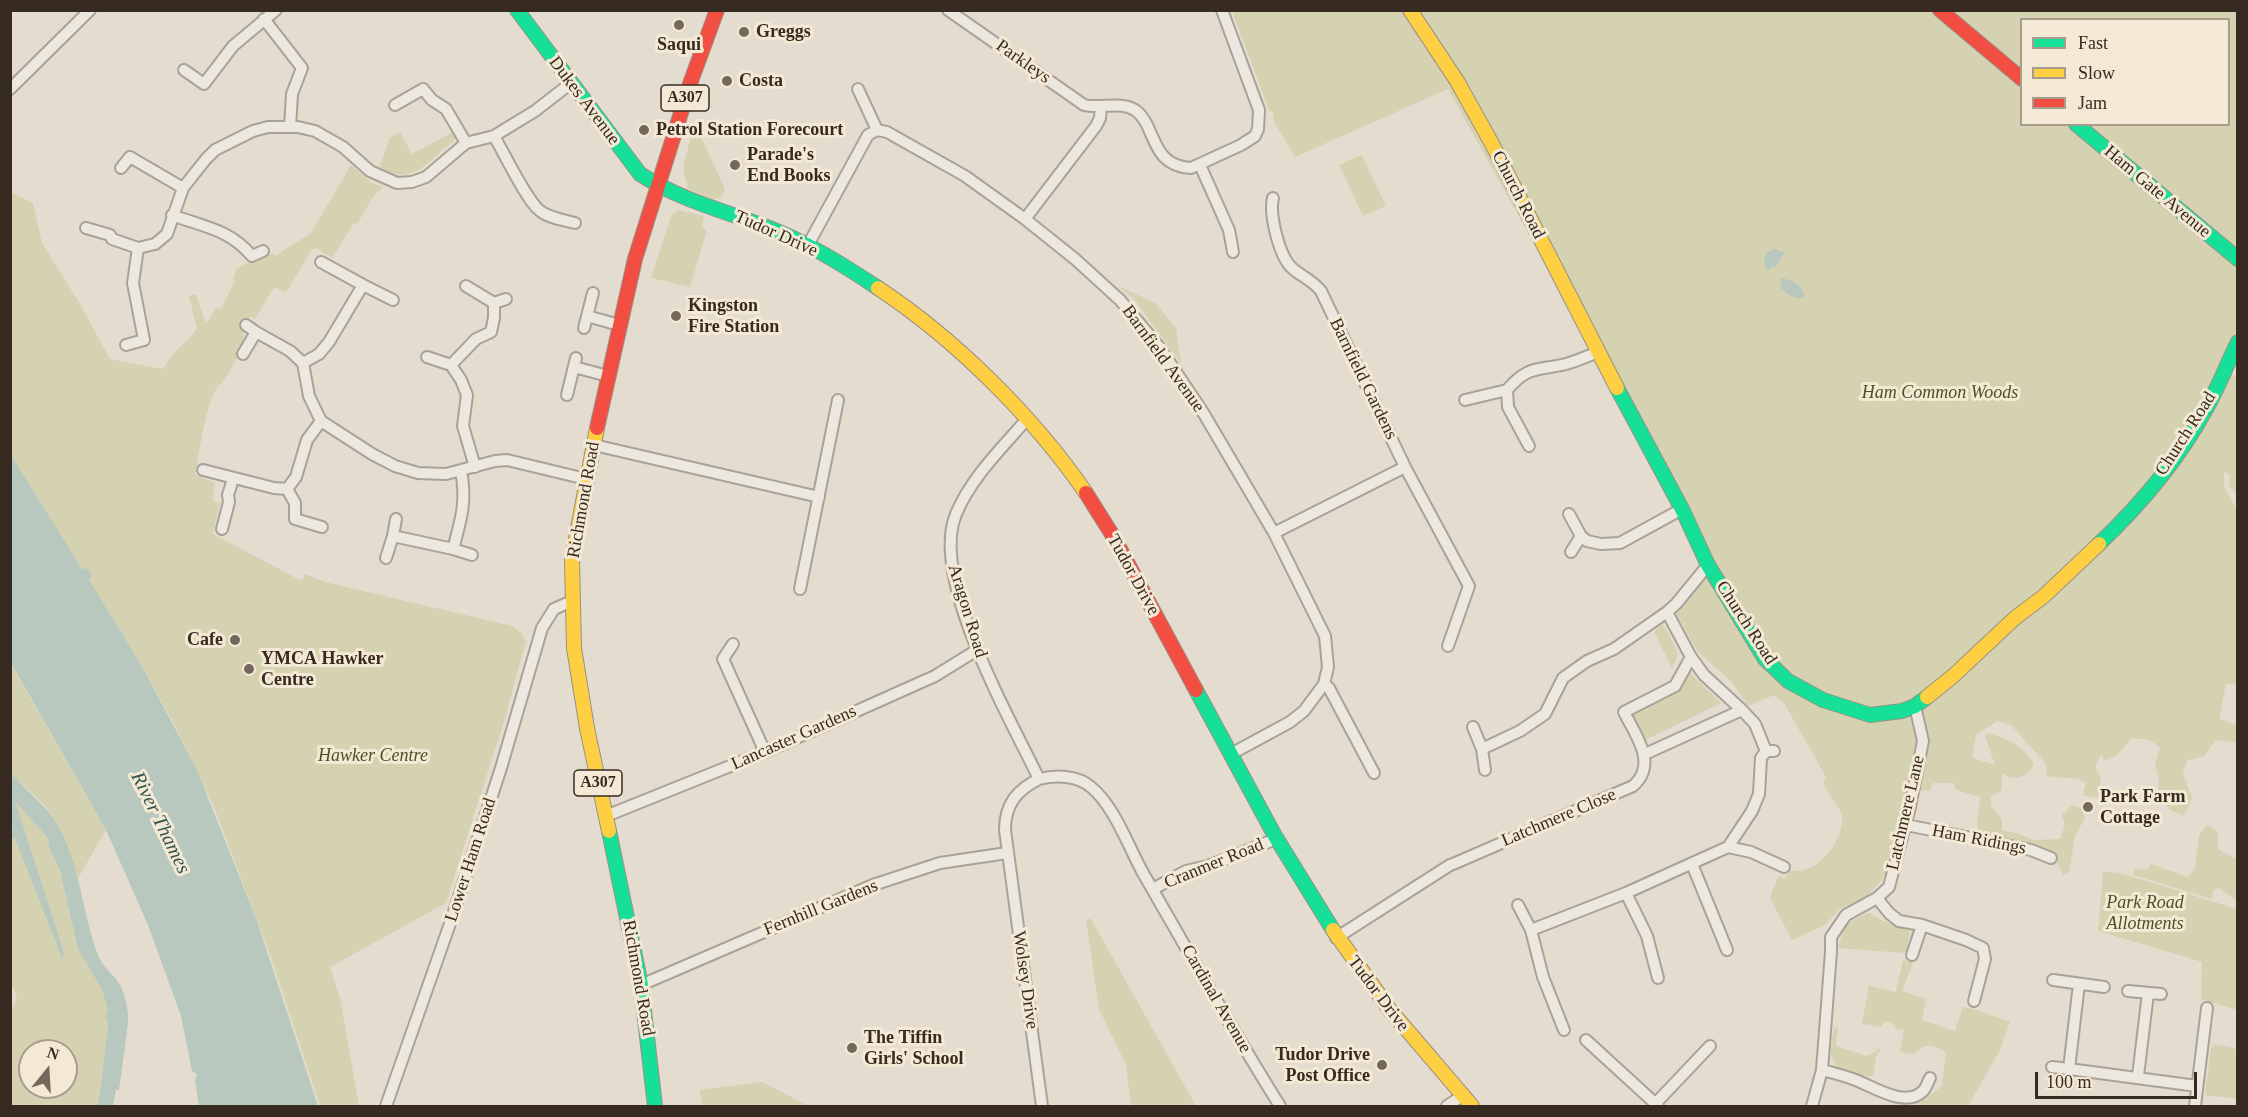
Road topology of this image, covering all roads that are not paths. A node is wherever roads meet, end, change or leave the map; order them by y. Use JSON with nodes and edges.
{"nodes":[{"id":1,"x":276,"y":10,"type":"edge"},
{"id":2,"x":517,"y":10,"type":"edge"},
{"id":3,"x":717,"y":10,"type":"edge"},
{"id":4,"x":948,"y":10,"type":"edge"},
{"id":5,"x":1222,"y":10,"type":"edge"},
{"id":6,"x":1410,"y":10,"type":"edge"},
{"id":7,"x":1940,"y":10,"type":"edge"},
{"id":8,"x":87,"y":11,"type":"edge"},
{"id":9,"x":264,"y":19,"type":"junction"},
{"id":10,"x":184,"y":70,"type":"dead end"},
{"id":11,"x":2020,"y":77,"type":"edge"},
{"id":12,"x":571,"y":83,"type":"junction"},
{"id":13,"x":858,"y":89,"type":"dead end"},
{"id":14,"x":10,"y":90,"type":"edge"},
{"id":15,"x":395,"y":105,"type":"dead end"},
{"id":16,"x":1101,"y":106,"type":"junction"},
{"id":17,"x":2078,"y":126,"type":"edge"},
{"id":18,"x":290,"y":127,"type":"junction"},
{"id":19,"x":877,"y":130,"type":"junction"},
{"id":20,"x":494,"y":136,"type":"junction"},
{"id":21,"x":466,"y":143,"type":"junction"},
{"id":22,"x":137,"y":147,"type":"dead end"},
{"id":23,"x":130,"y":157,"type":"junction"},
{"id":24,"x":1200,"y":165,"type":"junction"},
{"id":25,"x":121,"y":168,"type":"dead end"},
{"id":26,"x":658,"y":186,"type":"junction"},
{"id":27,"x":183,"y":188,"type":"junction"},
{"id":28,"x":1273,"y":198,"type":"dead end"},
{"id":29,"x":172,"y":215,"type":"junction"},
{"id":30,"x":1025,"y":219,"type":"junction"},
{"id":31,"x":575,"y":223,"type":"dead end"},
{"id":32,"x":86,"y":228,"type":"dead end"},
{"id":33,"x":808,"y":245,"type":"junction"},
{"id":34,"x":138,"y":248,"type":"junction"},
{"id":35,"x":263,"y":251,"type":"dead end"},
{"id":36,"x":1233,"y":252,"type":"dead end"},
{"id":37,"x":2238,"y":259,"type":"edge"},
{"id":38,"x":321,"y":262,"type":"dead end"},
{"id":39,"x":363,"y":285,"type":"junction"},
{"id":40,"x":466,"y":286,"type":"dead end"},
{"id":41,"x":593,"y":293,"type":"dead end"},
{"id":42,"x":506,"y":299,"type":"dead end"},
{"id":43,"x":393,"y":300,"type":"dead end"},
{"id":44,"x":494,"y":303,"type":"junction"},
{"id":45,"x":587,"y":316,"type":"junction"},
{"id":46,"x":246,"y":325,"type":"dead end"},
{"id":47,"x":619,"y":325,"type":"junction"},
{"id":48,"x":584,"y":328,"type":"dead end"},
{"id":49,"x":256,"y":332,"type":"junction"},
{"id":50,"x":2238,"y":342,"type":"edge"},
{"id":51,"x":126,"y":345,"type":"dead end"},
{"id":52,"x":1598,"y":352,"type":"junction"},
{"id":53,"x":243,"y":354,"type":"dead end"},
{"id":54,"x":427,"y":357,"type":"dead end"},
{"id":55,"x":303,"y":363,"type":"junction"},
{"id":56,"x":451,"y":365,"type":"junction"},
{"id":57,"x":608,"y":376,"type":"junction"},
{"id":58,"x":1507,"y":390,"type":"junction"},
{"id":59,"x":567,"y":395,"type":"dead end"},
{"id":60,"x":1465,"y":399,"type":"dead end"},
{"id":61,"x":838,"y":400,"type":"dead end"},
{"id":62,"x":1027,"y":419,"type":"junction"},
{"id":63,"x":321,"y":421,"type":"junction"},
{"id":64,"x":594,"y":446,"type":"junction"},
{"id":65,"x":1529,"y":446,"type":"dead end"},
{"id":66,"x":475,"y":467,"type":"junction"},
{"id":67,"x":1405,"y":467,"type":"junction"},
{"id":68,"x":203,"y":470,"type":"dead end"},
{"id":69,"x":461,"y":471,"type":"junction"},
{"id":70,"x":586,"y":478,"type":"junction"},
{"id":71,"x":233,"y":479,"type":"junction"},
{"id":72,"x":287,"y":489,"type":"junction"},
{"id":73,"x":819,"y":497,"type":"junction"},
{"id":74,"x":1682,"y":509,"type":"junction"},
{"id":75,"x":1569,"y":514,"type":"dead end"},
{"id":76,"x":396,"y":519,"type":"dead end"},
{"id":77,"x":322,"y":527,"type":"dead end"},
{"id":78,"x":222,"y":529,"type":"dead end"},
{"id":79,"x":1274,"y":533,"type":"junction"},
{"id":80,"x":1581,"y":536,"type":"junction"},
{"id":81,"x":393,"y":537,"type":"junction"},
{"id":82,"x":453,"y":549,"type":"junction"},
{"id":83,"x":1571,"y":552,"type":"dead end"},
{"id":84,"x":472,"y":555,"type":"dead end"},
{"id":85,"x":386,"y":558,"type":"dead end"},
{"id":86,"x":1708,"y":565,"type":"junction"},
{"id":87,"x":800,"y":589,"type":"dead end"},
{"id":88,"x":572,"y":605,"type":"junction"},
{"id":89,"x":1667,"y":612,"type":"junction"},
{"id":90,"x":734,"y":644,"type":"dead end"},
{"id":91,"x":1448,"y":646,"type":"dead end"},
{"id":92,"x":977,"y":650,"type":"junction"},
{"id":93,"x":1691,"y":657,"type":"junction"},
{"id":94,"x":1324,"y":684,"type":"junction"},
{"id":95,"x":1915,"y":706,"type":"junction"},
{"id":96,"x":1742,"y":710,"type":"junction"},
{"id":97,"x":1473,"y":727,"type":"dead end"},
{"id":98,"x":1482,"y":750,"type":"junction"},
{"id":99,"x":765,"y":752,"type":"junction"},
{"id":100,"x":1231,"y":754,"type":"junction"},
{"id":101,"x":1645,"y":754,"type":"junction"},
{"id":102,"x":1485,"y":770,"type":"dead end"},
{"id":103,"x":1374,"y":772,"type":"dead end"},
{"id":104,"x":1039,"y":778,"type":"junction"},
{"id":105,"x":606,"y":816,"type":"junction"},
{"id":106,"x":1906,"y":825,"type":"junction"},
{"id":107,"x":1276,"y":838,"type":"junction"},
{"id":108,"x":1728,"y":847,"type":"junction"},
{"id":109,"x":1007,"y":853,"type":"junction"},
{"id":110,"x":2051,"y":858,"type":"dead end"},
{"id":111,"x":1692,"y":864,"type":"junction"},
{"id":112,"x":1784,"y":867,"type":"dead end"},
{"id":113,"x":1153,"y":889,"type":"junction"},
{"id":114,"x":1626,"y":893,"type":"junction"},
{"id":115,"x":1877,"y":898,"type":"junction"},
{"id":116,"x":1518,"y":905,"type":"dead end"},
{"id":117,"x":1922,"y":924,"type":"junction"},
{"id":118,"x":1531,"y":930,"type":"junction"},
{"id":119,"x":1336,"y":938,"type":"junction"},
{"id":120,"x":1727,"y":950,"type":"dead end"},
{"id":121,"x":1912,"y":956,"type":"dead end"},
{"id":122,"x":1658,"y":978,"type":"dead end"},
{"id":123,"x":2053,"y":980,"type":"dead end"},
{"id":124,"x":2079,"y":984,"type":"junction"},
{"id":125,"x":641,"y":985,"type":"junction"},
{"id":126,"x":2104,"y":987,"type":"dead end"},
{"id":127,"x":2128,"y":991,"type":"dead end"},
{"id":128,"x":2148,"y":993,"type":"junction"},
{"id":129,"x":2161,"y":994,"type":"dead end"},
{"id":130,"x":1974,"y":1000,"type":"dead end"},
{"id":131,"x":2207,"y":1008,"type":"dead end"},
{"id":132,"x":1564,"y":1030,"type":"dead end"},
{"id":133,"x":1587,"y":1040,"type":"dead end"},
{"id":134,"x":1710,"y":1046,"type":"dead end"},
{"id":135,"x":2052,"y":1067,"type":"dead end"},
{"id":136,"x":2069,"y":1069,"type":"junction"},
{"id":137,"x":1822,"y":1070,"type":"junction"},
{"id":138,"x":2138,"y":1076,"type":"junction"},
{"id":139,"x":1930,"y":1078,"type":"dead end"},
{"id":140,"x":2198,"y":1086,"type":"junction"},
{"id":141,"x":1462,"y":1095,"type":"junction"},
{"id":142,"x":1656,"y":1105,"type":"edge"},
{"id":143,"x":386,"y":1107,"type":"edge"},
{"id":144,"x":655,"y":1107,"type":"edge"},
{"id":145,"x":1042,"y":1107,"type":"edge"},
{"id":146,"x":1280,"y":1107,"type":"edge"},
{"id":147,"x":1447,"y":1107,"type":"edge"},
{"id":148,"x":1472,"y":1107,"type":"edge"},
{"id":149,"x":1812,"y":1107,"type":"edge"},
{"id":150,"x":2195,"y":1107,"type":"edge"}],
"edges":[{"from":1,"to":9,"type":"street"},
{"from":2,"to":12,"type":"street","name":"Dukes Avenue"},
{"from":3,"to":26,"type":"street","name":"Richmond Road","number":"A307"},
{"from":4,"to":16,"type":"street","name":"Parkleys"},
{"from":5,"to":24,"type":"street"},
{"from":6,"to":52,"type":"street","name":"Church Road"},
{"from":7,"to":11,"type":"street"},
{"from":8,"to":14,"type":"street"},
{"from":9,"to":10,"type":"street"},
{"from":9,"to":18,"type":"street"},
{"from":12,"to":20,"type":"street"},
{"from":12,"to":26,"type":"street","name":"Dukes Avenue"},
{"from":13,"to":19,"type":"street"},
{"from":15,"to":21,"type":"street"},
{"from":16,"to":24,"type":"street","name":"Parkleys"},
{"from":16,"to":30,"type":"street"},
{"from":17,"to":37,"type":"street","name":"Ham Gate Avenue"},
{"from":18,"to":21,"type":"street"},
{"from":18,"to":27,"type":"street"},
{"from":19,"to":30,"type":"street","name":"Barnfield Avenue"},
{"from":19,"to":33,"type":"street"},
{"from":20,"to":21,"type":"street"},
{"from":20,"to":31,"type":"street"},
{"from":22,"to":23,"type":"street"},
{"from":23,"to":25,"type":"street"},
{"from":23,"to":27,"type":"street"},
{"from":24,"to":36,"type":"street"},
{"from":26,"to":33,"type":"street","name":"Tudor Drive"},
{"from":26,"to":47,"type":"street","name":"Richmond Road","number":"A307"},
{"from":27,"to":29,"type":"street"},
{"from":28,"to":67,"type":"street","name":"Barnfield Gardens"},
{"from":29,"to":34,"type":"street"},
{"from":29,"to":35,"type":"street"},
{"from":30,"to":79,"type":"street","name":"Barnfield Avenue"},
{"from":32,"to":34,"type":"street"},
{"from":33,"to":62,"type":"street","name":"Tudor Drive"},
{"from":34,"to":51,"type":"street"},
{"from":38,"to":39,"type":"street"},
{"from":39,"to":43,"type":"street"},
{"from":39,"to":55,"type":"street"},
{"from":40,"to":44,"type":"street"},
{"from":41,"to":45,"type":"street"},
{"from":42,"to":44,"type":"street"},
{"from":44,"to":56,"type":"street"},
{"from":45,"to":47,"type":"street"},
{"from":45,"to":48,"type":"street"},
{"from":46,"to":49,"type":"street"},
{"from":47,"to":57,"type":"street","name":"Richmond Road","number":"A307"},
{"from":49,"to":53,"type":"street"},
{"from":49,"to":55,"type":"street"},
{"from":50,"to":95,"type":"street","name":"Church Road"},
{"from":52,"to":58,"type":"street"},
{"from":52,"to":74,"type":"street","name":"Church Road"},
{"from":54,"to":56,"type":"street"},
{"from":55,"to":63,"type":"street"},
{"from":56,"to":66,"type":"street"},
{"from":57,"to":59,"type":"street"},
{"from":57,"to":64,"type":"street","name":"Richmond Road","number":"A307"},
{"from":58,"to":60,"type":"street"},
{"from":58,"to":65,"type":"street"},
{"from":61,"to":73,"type":"street"},
{"from":62,"to":92,"type":"street","name":"Aragon Road"},
{"from":62,"to":100,"type":"street","name":"Tudor Drive"},
{"from":63,"to":69,"type":"street"},
{"from":63,"to":72,"type":"street"},
{"from":64,"to":70,"type":"street","name":"Richmond Road","number":"A307"},
{"from":64,"to":73,"type":"street"},
{"from":66,"to":69,"type":"street"},
{"from":66,"to":70,"type":"street"},
{"from":67,"to":79,"type":"street"},
{"from":67,"to":91,"type":"street","name":"Barnfield Gardens"},
{"from":68,"to":71,"type":"street"},
{"from":69,"to":82,"type":"street"},
{"from":70,"to":88,"type":"street","name":"Richmond Road","number":"A307"},
{"from":71,"to":72,"type":"street"},
{"from":71,"to":78,"type":"street"},
{"from":72,"to":77,"type":"street"},
{"from":73,"to":87,"type":"street"},
{"from":74,"to":80,"type":"street"},
{"from":74,"to":86,"type":"street","name":"Church Road"},
{"from":75,"to":80,"type":"street"},
{"from":76,"to":81,"type":"street"},
{"from":79,"to":94,"type":"street","name":"Barnfield Avenue"},
{"from":80,"to":83,"type":"street"},
{"from":81,"to":82,"type":"street"},
{"from":81,"to":85,"type":"street"},
{"from":82,"to":84,"type":"street"},
{"from":86,"to":89,"type":"street"},
{"from":86,"to":95,"type":"street","name":"Church Road"},
{"from":88,"to":105,"type":"street","name":"Richmond Road","number":"A307"},
{"from":88,"to":143,"type":"street","name":"Lower Ham Road"},
{"from":89,"to":93,"type":"street"},
{"from":89,"to":98,"type":"street"},
{"from":90,"to":99,"type":"street"},
{"from":92,"to":99,"type":"street","name":"Lancaster Gardens"},
{"from":92,"to":104,"type":"street","name":"Aragon Road"},
{"from":93,"to":96,"type":"street"},
{"from":93,"to":101,"type":"street"},
{"from":94,"to":100,"type":"street"},
{"from":94,"to":103,"type":"street"},
{"from":95,"to":106,"type":"street","name":"Latchmere Lane"},
{"from":96,"to":101,"type":"street"},
{"from":96,"to":108,"type":"street"},
{"from":97,"to":98,"type":"street"},
{"from":98,"to":102,"type":"street"},
{"from":99,"to":105,"type":"street","name":"Lancaster Gardens"},
{"from":100,"to":107,"type":"street","name":"Tudor Drive"},
{"from":101,"to":119,"type":"street","name":"Latchmere Close"},
{"from":104,"to":109,"type":"street"},
{"from":104,"to":113,"type":"street"},
{"from":105,"to":125,"type":"street","name":"Richmond Road","number":"A307"},
{"from":106,"to":110,"type":"street","name":"Ham Ridings"},
{"from":106,"to":115,"type":"street","name":"Latchmere Lane"},
{"from":107,"to":113,"type":"street","name":"Cranmer Road"},
{"from":107,"to":119,"type":"street","name":"Tudor Drive"},
{"from":108,"to":111,"type":"street"},
{"from":108,"to":112,"type":"street"},
{"from":109,"to":125,"type":"street","name":"Fernhill Gardens"},
{"from":109,"to":145,"type":"street","name":"Wolsey Drive"},
{"from":111,"to":114,"type":"street"},
{"from":111,"to":120,"type":"street"},
{"from":113,"to":146,"type":"street","name":"Cardinal Avenue"},
{"from":114,"to":118,"type":"street"},
{"from":114,"to":122,"type":"street"},
{"from":115,"to":117,"type":"street"},
{"from":115,"to":137,"type":"street","name":"Latchmere Lane"},
{"from":116,"to":118,"type":"street"},
{"from":117,"to":121,"type":"street"},
{"from":117,"to":130,"type":"street"},
{"from":118,"to":132,"type":"street"},
{"from":119,"to":141,"type":"street","name":"Tudor Drive"},
{"from":123,"to":124,"type":"street"},
{"from":124,"to":126,"type":"street"},
{"from":124,"to":136,"type":"street"},
{"from":125,"to":144,"type":"street","name":"Richmond Road","number":"A307"},
{"from":127,"to":128,"type":"street"},
{"from":128,"to":129,"type":"street"},
{"from":128,"to":138,"type":"street"},
{"from":131,"to":140,"type":"street"},
{"from":133,"to":142,"type":"street"},
{"from":134,"to":142,"type":"street"},
{"from":135,"to":136,"type":"street"},
{"from":136,"to":138,"type":"street"},
{"from":137,"to":139,"type":"street"},
{"from":137,"to":149,"type":"street","name":"Latchmere Lane"},
{"from":138,"to":140,"type":"street"},
{"from":140,"to":150,"type":"street"},
{"from":141,"to":147,"type":"street"},
{"from":141,"to":148,"type":"street","name":"Tudor Drive"}]}
